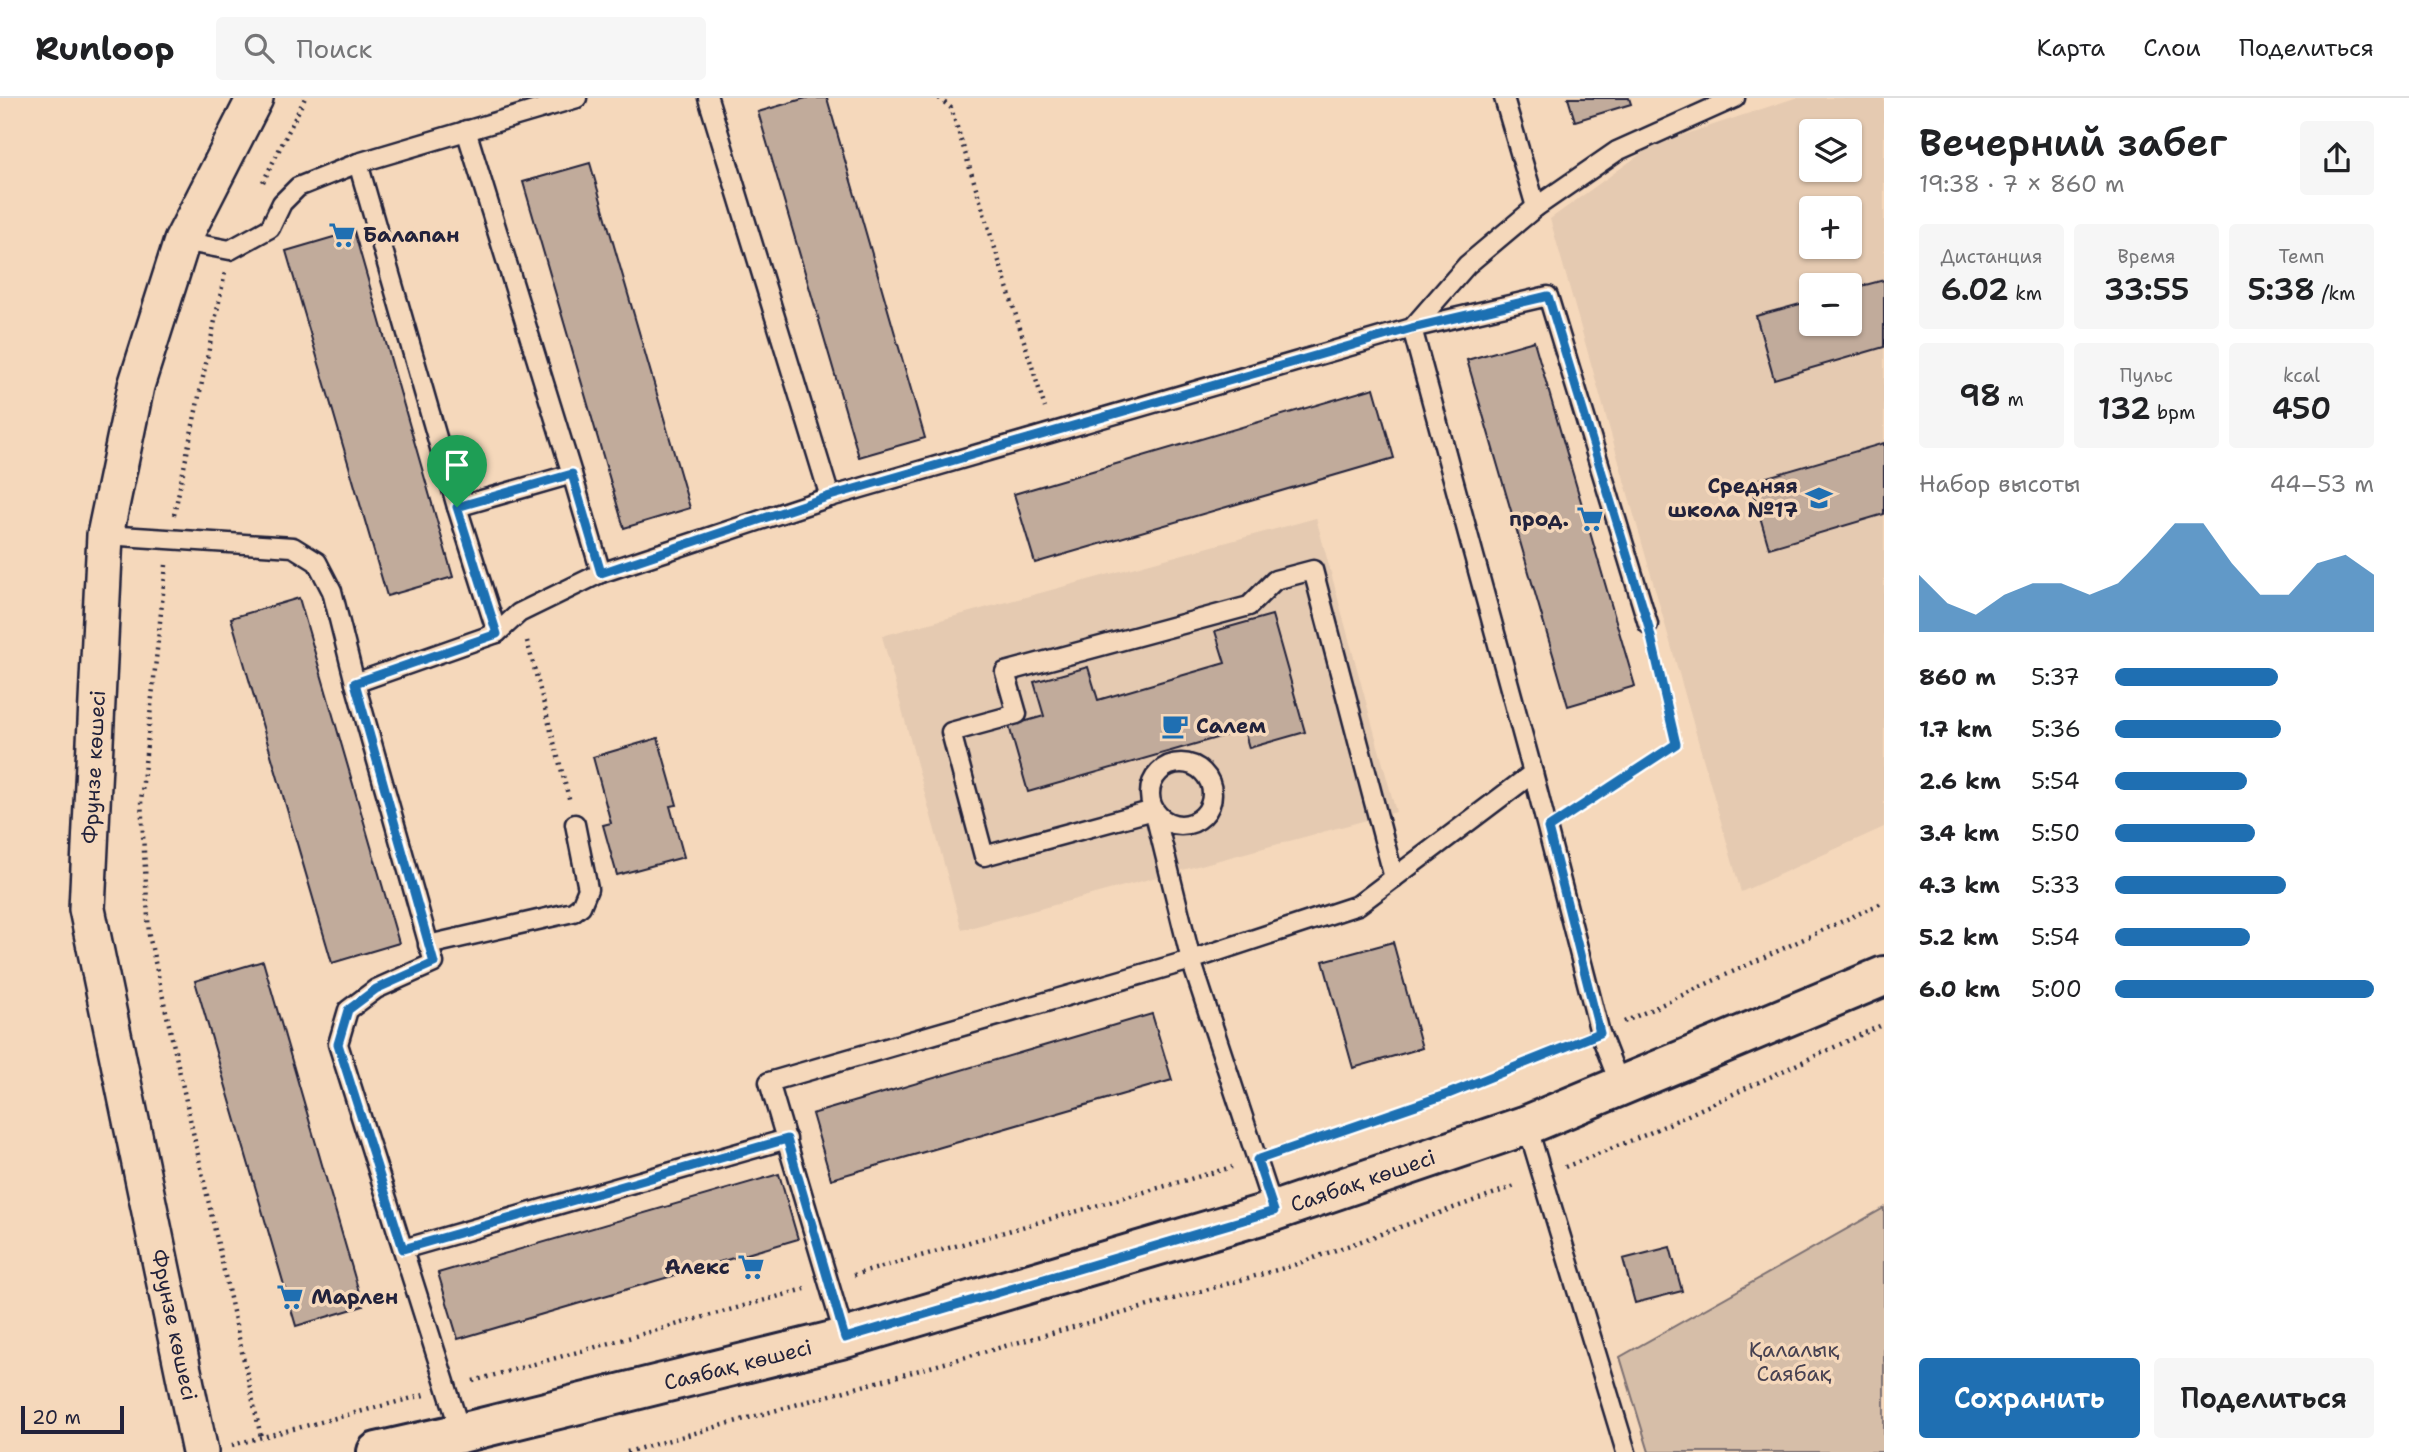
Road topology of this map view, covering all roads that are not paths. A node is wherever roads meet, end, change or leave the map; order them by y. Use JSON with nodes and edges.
{"nodes":[{"id":1,"x":255,"y":98,"type":"edge"},
{"id":2,"x":577,"y":98,"type":"edge"},
{"id":3,"x":708,"y":98,"type":"edge"},
{"id":4,"x":1504,"y":98,"type":"edge"},
{"id":5,"x":1735,"y":98,"type":"edge"},
{"id":6,"x":466,"y":130,"type":"junction"},
{"id":7,"x":358,"y":163,"type":"junction"},
{"id":8,"x":1536,"y":207,"type":"junction"},
{"id":9,"x":182,"y":241,"type":"junction"},
{"id":10,"x":1412,"y":328,"type":"junction"},
{"id":11,"x":572,"y":474,"type":"junction"},
{"id":12,"x":830,"y":496,"type":"junction"},
{"id":13,"x":457,"y":507,"type":"junction"},
{"id":14,"x":105,"y":535,"type":"junction"},
{"id":15,"x":601,"y":573,"type":"junction"},
{"id":16,"x":1648,"y":624,"type":"road end"},
{"id":17,"x":497,"y":634,"type":"junction"},
{"id":18,"x":355,"y":683,"type":"junction"},
{"id":19,"x":1533,"y":773,"type":"junction"},
{"id":20,"x":575,"y":824,"type":"road end"},
{"id":21,"x":1394,"y":877,"type":"junction"},
{"id":22,"x":428,"y":945,"type":"junction"},
{"id":23,"x":1191,"y":960,"type":"junction"},
{"id":24,"x":1884,"y":976,"type":"edge"},
{"id":25,"x":1620,"y":1085,"type":"junction"},
{"id":26,"x":1527,"y":1125,"type":"junction"},
{"id":27,"x":787,"y":1139,"type":"junction"},
{"id":28,"x":1274,"y":1211,"type":"junction"},
{"id":29,"x":403,"y":1249,"type":"junction"},
{"id":30,"x":845,"y":1338,"type":"junction"},
{"id":31,"x":461,"y":1433,"type":"junction"},
{"id":32,"x":213,"y":1449,"type":"edge"},
{"id":33,"x":377,"y":1452,"type":"edge"},
{"id":34,"x":1626,"y":1452,"type":"edge"}],
"edges":[{"from":1,"to":9,"type":"street","name":"Фрунзе көшесі"},
{"from":2,"to":6,"type":"lane"},
{"from":3,"to":12,"type":"lane"},
{"from":4,"to":8,"type":"lane"},
{"from":5,"to":8,"type":"lane"},
{"from":6,"to":7,"type":"lane"},
{"from":6,"to":11,"type":"lane"},
{"from":7,"to":9,"type":"lane"},
{"from":7,"to":13,"type":"lane"},
{"from":8,"to":10,"type":"lane"},
{"from":9,"to":14,"type":"street","name":"Фрунзе көшесі"},
{"from":10,"to":12,"type":"lane"},
{"from":10,"to":16,"type":"lane"},
{"from":10,"to":19,"type":"lane"},
{"from":11,"to":13,"type":"lane"},
{"from":11,"to":15,"type":"lane"},
{"from":12,"to":15,"type":"lane"},
{"from":13,"to":17,"type":"lane"},
{"from":14,"to":18,"type":"lane"},
{"from":14,"to":32,"type":"street","name":"Фрунзе көшесі"},
{"from":15,"to":17,"type":"lane"},
{"from":17,"to":18,"type":"lane"},
{"from":18,"to":22,"type":"lane"},
{"from":19,"to":21,"type":"lane"},
{"from":19,"to":25,"type":"lane"},
{"from":20,"to":22,"type":"lane"},
{"from":21,"to":23,"type":"lane"},
{"from":21,"to":23,"type":"lane"},
{"from":22,"to":29,"type":"lane"},
{"from":23,"to":27,"type":"lane"},
{"from":23,"to":28,"type":"lane"},
{"from":24,"to":25,"type":"street","name":"Саябақ көшесі"},
{"from":25,"to":26,"type":"street","name":"Саябақ көшесі"},
{"from":26,"to":28,"type":"street","name":"Саябақ көшесі"},
{"from":26,"to":34,"type":"lane"},
{"from":27,"to":29,"type":"lane"},
{"from":27,"to":30,"type":"lane"},
{"from":28,"to":30,"type":"street","name":"Саябақ көшесі"},
{"from":29,"to":31,"type":"lane"},
{"from":30,"to":31,"type":"street","name":"Саябақ көшесі"},
{"from":31,"to":33,"type":"street","name":"Саябақ көшесі"}]}
